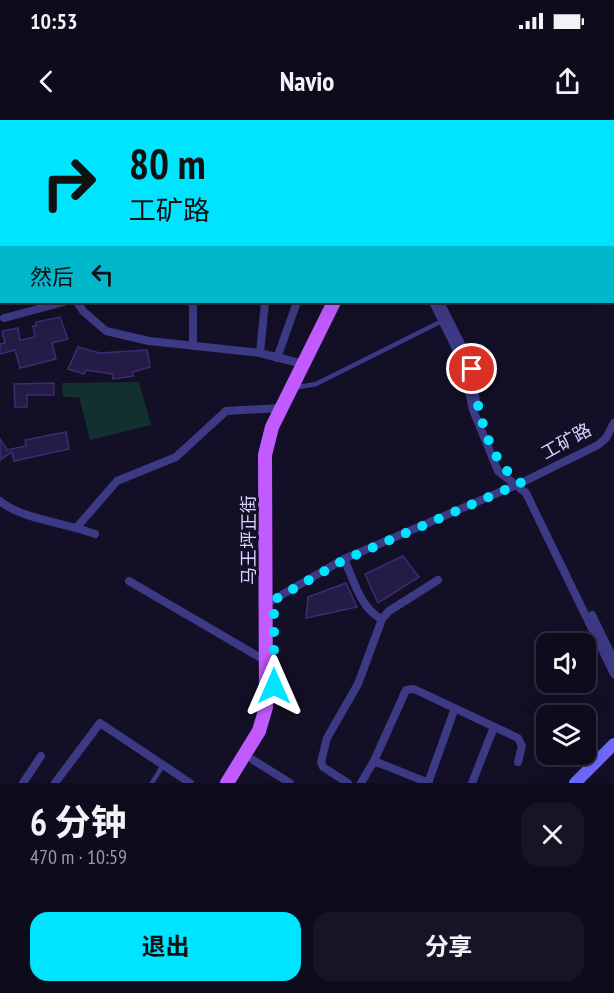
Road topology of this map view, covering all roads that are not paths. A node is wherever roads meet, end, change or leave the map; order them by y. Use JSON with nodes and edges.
{"nodes":[{"id":1,"x":60,"y":303,"type":"edge"},
{"id":2,"x":78,"y":303,"type":"edge"},
{"id":3,"x":193,"y":303,"type":"edge"},
{"id":4,"x":265,"y":303,"type":"edge"},
{"id":5,"x":297,"y":303,"type":"edge"},
{"id":6,"x":334,"y":303,"type":"edge"},
{"id":7,"x":341,"y":303,"type":"edge"},
{"id":8,"x":433,"y":303,"type":"edge"},
{"id":9,"x":440,"y":303,"type":"edge"},
{"id":10,"x":4,"y":318,"type":"dead end"},
{"id":11,"x":442,"y":321,"type":"junction"},
{"id":12,"x":193,"y":346,"type":"junction"},
{"id":13,"x":260,"y":353,"type":"junction"},
{"id":14,"x":277,"y":358,"type":"junction"},
{"id":15,"x":303,"y":364,"type":"junction"},
{"id":16,"x":299,"y":387,"type":"junction"},
{"id":17,"x":281,"y":408,"type":"junction"},
{"id":18,"x":614,"y":423,"type":"edge"},
{"id":19,"x":519,"y":484,"type":"junction"},
{"id":20,"x":0,"y":501,"type":"edge"},
{"id":21,"x":77,"y":527,"type":"junction"},
{"id":22,"x":94,"y":534,"type":"dead end"},
{"id":23,"x":344,"y":560,"type":"junction"},
{"id":24,"x":438,"y":580,"type":"dead end"},
{"id":25,"x":129,"y":581,"type":"dead end"},
{"id":26,"x":270,"y":602,"type":"junction"},
{"id":27,"x":382,"y":619,"type":"junction"},
{"id":28,"x":614,"y":660,"type":"edge"},
{"id":29,"x":266,"y":662,"type":"junction"},
{"id":30,"x":614,"y":674,"type":"edge"},
{"id":31,"x":455,"y":708,"type":"junction"},
{"id":32,"x":494,"y":727,"type":"junction"},
{"id":33,"x":614,"y":744,"type":"edge"},
{"id":34,"x":614,"y":754,"type":"edge"},
{"id":35,"x":41,"y":756,"type":"dead end"},
{"id":36,"x":253,"y":760,"type":"junction"},
{"id":37,"x":374,"y":761,"type":"junction"},
{"id":38,"x":518,"y":762,"type":"dead end"},
{"id":39,"x":164,"y":765,"type":"junction"},
{"id":40,"x":23,"y":783,"type":"edge"},
{"id":41,"x":55,"y":783,"type":"edge"},
{"id":42,"x":152,"y":783,"type":"edge"},
{"id":43,"x":190,"y":783,"type":"edge"},
{"id":44,"x":227,"y":783,"type":"edge"},
{"id":45,"x":237,"y":783,"type":"edge"},
{"id":46,"x":290,"y":783,"type":"edge"},
{"id":47,"x":348,"y":783,"type":"edge"},
{"id":48,"x":361,"y":783,"type":"edge"},
{"id":49,"x":428,"y":783,"type":"edge"},
{"id":50,"x":472,"y":783,"type":"edge"},
{"id":51,"x":575,"y":783,"type":"edge"},
{"id":52,"x":586,"y":783,"type":"edge"}],
"edges":[{"from":1,"to":10,"type":"street"},
{"from":2,"to":12,"type":"street"},
{"from":3,"to":12,"type":"street"},
{"from":4,"to":13,"type":"street"},
{"from":5,"to":14,"type":"street"},
{"from":6,"to":15,"type":"main road","name":"马王坪正街"},
{"from":7,"to":16,"type":"main road","name":"马王坪正街"},
{"from":8,"to":11,"type":"street"},
{"from":9,"to":19,"type":"street"},
{"from":11,"to":16,"type":"lane"},
{"from":11,"to":19,"type":"street"},
{"from":12,"to":13,"type":"street"},
{"from":13,"to":14,"type":"street"},
{"from":14,"to":15,"type":"street"},
{"from":15,"to":17,"type":"main road","name":"马王坪正街"},
{"from":16,"to":26,"type":"main road","name":"马王坪正街"},
{"from":17,"to":21,"type":"street"},
{"from":17,"to":26,"type":"main road","name":"马王坪正街"},
{"from":18,"to":19,"type":"street","name":"工矿路"},
{"from":19,"to":23,"type":"street","name":"工矿路"},
{"from":19,"to":28,"type":"street"},
{"from":19,"to":30,"type":"street"},
{"from":20,"to":21,"type":"street"},
{"from":21,"to":22,"type":"street"},
{"from":23,"to":26,"type":"street","name":"工矿路"},
{"from":23,"to":27,"type":"street"},
{"from":24,"to":27,"type":"street"},
{"from":25,"to":29,"type":"street"},
{"from":26,"to":29,"type":"main road","name":"马王坪正街"},
{"from":26,"to":36,"type":"main road","name":"马王坪正街"},
{"from":27,"to":47,"type":"street"},
{"from":29,"to":44,"type":"main road","name":"马王坪正街"},
{"from":31,"to":32,"type":"street"},
{"from":31,"to":37,"type":"street"},
{"from":31,"to":49,"type":"street"},
{"from":32,"to":38,"type":"street"},
{"from":32,"to":50,"type":"street"},
{"from":33,"to":51,"type":"main road"},
{"from":34,"to":52,"type":"main road"},
{"from":35,"to":40,"type":"street"},
{"from":36,"to":45,"type":"main road","name":"马王坪正街"},
{"from":36,"to":46,"type":"street"},
{"from":37,"to":48,"type":"street"},
{"from":37,"to":49,"type":"street"},
{"from":39,"to":41,"type":"street"},
{"from":39,"to":42,"type":"lane"},
{"from":39,"to":43,"type":"street"}]}
